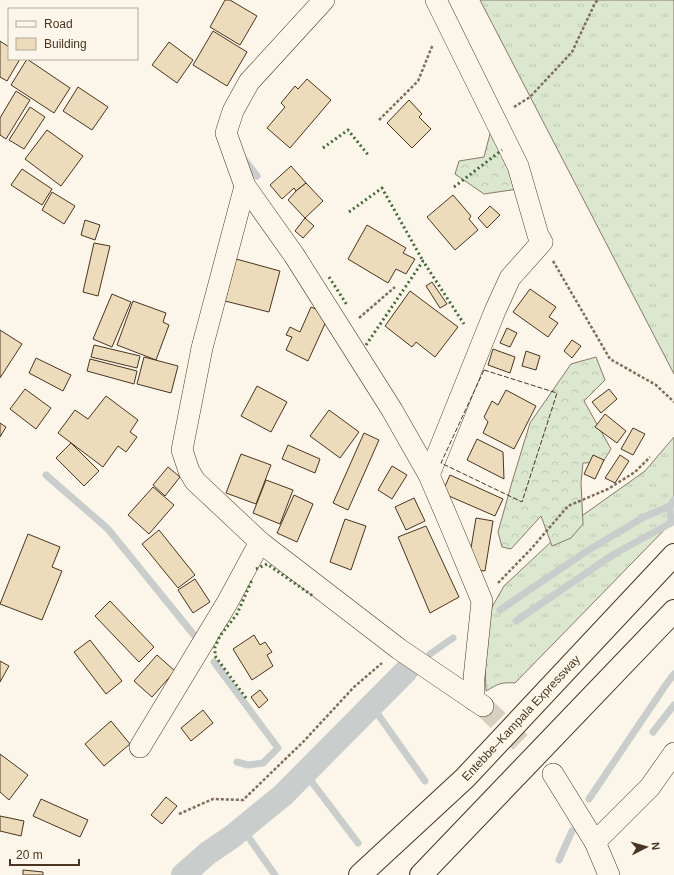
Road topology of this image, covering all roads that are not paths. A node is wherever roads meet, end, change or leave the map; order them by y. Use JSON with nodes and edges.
{"nodes":[{"id":1,"x":324,"y":0,"type":"edge"},
{"id":2,"x":437,"y":2,"type":"edge"},
{"id":3,"x":245,"y":186,"type":"junction"},
{"id":4,"x":428,"y":475,"type":"junction"},
{"id":5,"x":260,"y":542,"type":"junction"},
{"id":6,"x":674,"y":555,"type":"edge"},
{"id":7,"x":674,"y":611,"type":"edge"},
{"id":8,"x":140,"y":747,"type":"dead end"},
{"id":9,"x":674,"y":753,"type":"edge"},
{"id":10,"x":553,"y":774,"type":"tunnel mouth"},
{"id":11,"x":595,"y":842,"type":"junction"},
{"id":12,"x":360,"y":875,"type":"edge"},
{"id":13,"x":421,"y":875,"type":"edge"},
{"id":14,"x":609,"y":875,"type":"edge"}],
"edges":[{"from":1,"to":3,"type":"street"},
{"from":2,"to":4,"type":"street"},
{"from":3,"to":4,"type":"street"},
{"from":3,"to":5,"type":"street"},
{"from":4,"to":5,"type":"street"},
{"from":5,"to":8,"type":"street"},
{"from":6,"to":12,"type":"highway","name":"Entebbe–Kampala Expressway"},
{"from":7,"to":13,"type":"highway"},
{"from":9,"to":11,"type":"street"},
{"from":10,"to":11,"type":"street"},
{"from":11,"to":14,"type":"street"}]}
